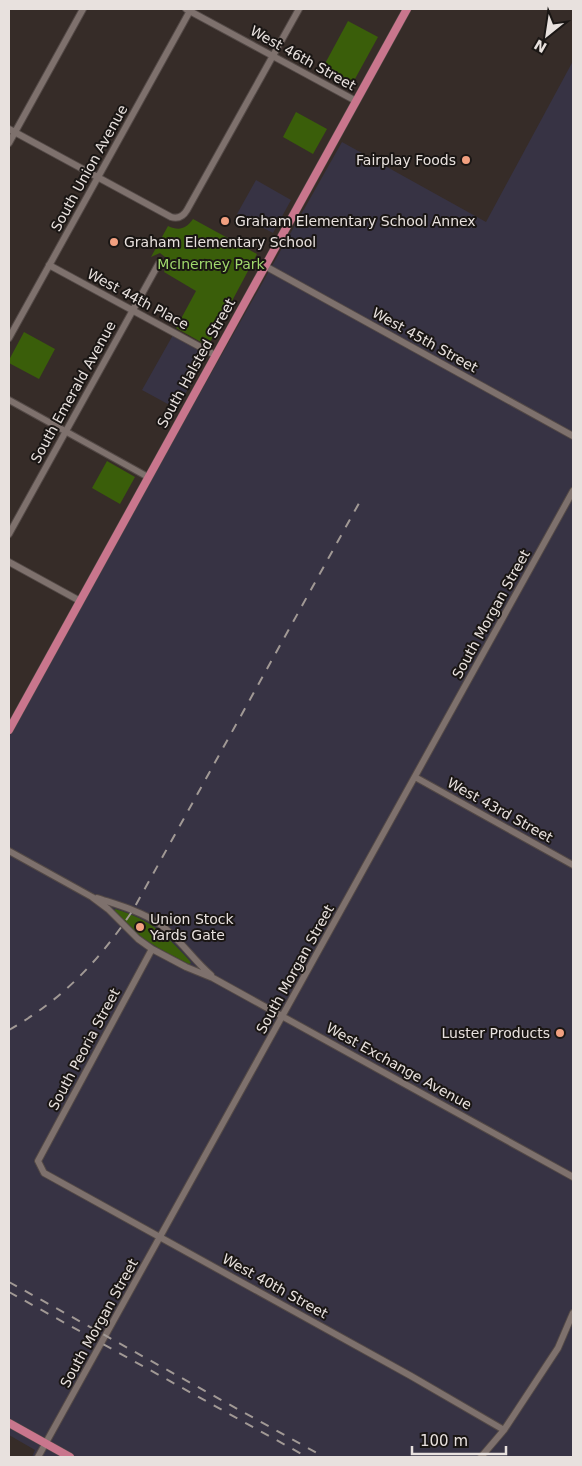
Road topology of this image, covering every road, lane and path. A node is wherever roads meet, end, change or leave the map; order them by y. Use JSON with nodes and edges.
{"nodes":[{"id":1,"x":84,"y":9,"type":"edge"},
{"id":2,"x":189,"y":9,"type":"edge"},
{"id":3,"x":299,"y":9,"type":"edge"},
{"id":4,"x":406,"y":9,"type":"edge"},
{"id":5,"x":272,"y":56,"type":"junction"},
{"id":6,"x":356,"y":101,"type":"junction"},
{"id":7,"x":12,"y":130,"type":"edge"},
{"id":8,"x":9,"y":143,"type":"edge"},
{"id":9,"x":98,"y":177,"type":"junction"},
{"id":10,"x":159,"y":263,"type":"dead end"},
{"id":11,"x":49,"y":265,"type":"junction"},
{"id":12,"x":265,"y":266,"type":"junction"},
{"id":13,"x":132,"y":310,"type":"junction"},
{"id":14,"x":9,"y":338,"type":"edge"},
{"id":15,"x":215,"y":355,"type":"junction"},
{"id":16,"x":9,"y":400,"type":"edge"},
{"id":17,"x":66,"y":431,"type":"junction"},
{"id":18,"x":573,"y":436,"type":"edge"},
{"id":19,"x":148,"y":477,"type":"junction"},
{"id":20,"x":573,"y":491,"type":"edge"},
{"id":21,"x":9,"y":534,"type":"edge"},
{"id":22,"x":9,"y":562,"type":"edge"},
{"id":23,"x":80,"y":601,"type":"junction"},
{"id":24,"x":9,"y":728,"type":"edge"},
{"id":25,"x":415,"y":777,"type":"junction"},
{"id":26,"x":9,"y":851,"type":"edge"},
{"id":27,"x":573,"y":865,"type":"edge"},
{"id":28,"x":92,"y":897,"type":"junction"},
{"id":29,"x":152,"y":949,"type":"junction"},
{"id":30,"x":213,"y":978,"type":"junction"},
{"id":31,"x":284,"y":1017,"type":"junction"},
{"id":32,"x":38,"y":1161,"type":"joint"},
{"id":33,"x":573,"y":1176,"type":"edge"},
{"id":34,"x":161,"y":1237,"type":"junction"},
{"id":35,"x":573,"y":1313,"type":"edge"},
{"id":36,"x":9,"y":1424,"type":"edge"},
{"id":37,"x":504,"y":1430,"type":"junction"},
{"id":38,"x":46,"y":1444,"type":"junction"},
{"id":39,"x":38,"y":1457,"type":"edge"},
{"id":40,"x":70,"y":1457,"type":"edge"},
{"id":41,"x":481,"y":1457,"type":"edge"}],
"edges":[{"from":1,"to":7,"type":"street"},
{"from":2,"to":5,"type":"street","name":"West 46th Street"},
{"from":2,"to":9,"type":"street","name":"South Union Avenue"},
{"from":3,"to":5,"type":"street"},
{"from":4,"to":6,"type":"main road","name":"South Halsted Street"},
{"from":5,"to":6,"type":"street","name":"West 46th Street"},
{"from":5,"to":9,"type":"street"},
{"from":6,"to":12,"type":"main road","name":"South Halsted Street"},
{"from":7,"to":8,"type":"street"},
{"from":7,"to":9,"type":"street"},
{"from":9,"to":11,"type":"street","name":"South Union Avenue"},
{"from":10,"to":13,"type":"street","name":"South Emerald Avenue"},
{"from":11,"to":13,"type":"street","name":"West 44th Place"},
{"from":11,"to":14,"type":"street","name":"South Union Avenue"},
{"from":12,"to":15,"type":"main road","name":"South Halsted Street"},
{"from":12,"to":18,"type":"street","name":"West 45th Street"},
{"from":13,"to":15,"type":"street","name":"West 44th Place"},
{"from":13,"to":17,"type":"street","name":"South Emerald Avenue"},
{"from":15,"to":19,"type":"main road","name":"South Halsted Street"},
{"from":16,"to":17,"type":"street"},
{"from":17,"to":19,"type":"street"},
{"from":17,"to":21,"type":"street","name":"South Emerald Avenue"},
{"from":19,"to":23,"type":"main road","name":"South Halsted Street"},
{"from":20,"to":25,"type":"street","name":"South Morgan Street"},
{"from":22,"to":23,"type":"street"},
{"from":23,"to":24,"type":"main road","name":"South Halsted Street"},
{"from":25,"to":27,"type":"street","name":"West 43rd Street"},
{"from":25,"to":31,"type":"street","name":"South Morgan Street"},
{"from":26,"to":28,"type":"street","name":"West Exchange Avenue"},
{"from":28,"to":29,"type":"street","name":"West Exchange Avenue"},
{"from":28,"to":30,"type":"street","name":"West Exchange Avenue"},
{"from":29,"to":30,"type":"street","name":"West Exchange Avenue"},
{"from":29,"to":32,"type":"street","name":"South Peoria Street"},
{"from":30,"to":31,"type":"street","name":"West Exchange Avenue"},
{"from":31,"to":33,"type":"street","name":"West Exchange Avenue"},
{"from":31,"to":34,"type":"street","name":"South Morgan Street"},
{"from":32,"to":34,"type":"street","name":"West 40th Street"},
{"from":34,"to":37,"type":"street","name":"West 40th Street"},
{"from":34,"to":38,"type":"street","name":"South Morgan Street"},
{"from":35,"to":37,"type":"street"},
{"from":36,"to":38,"type":"main road"},
{"from":37,"to":41,"type":"street"},
{"from":38,"to":39,"type":"street","name":"South Morgan Street"},
{"from":38,"to":40,"type":"main road"}]}
